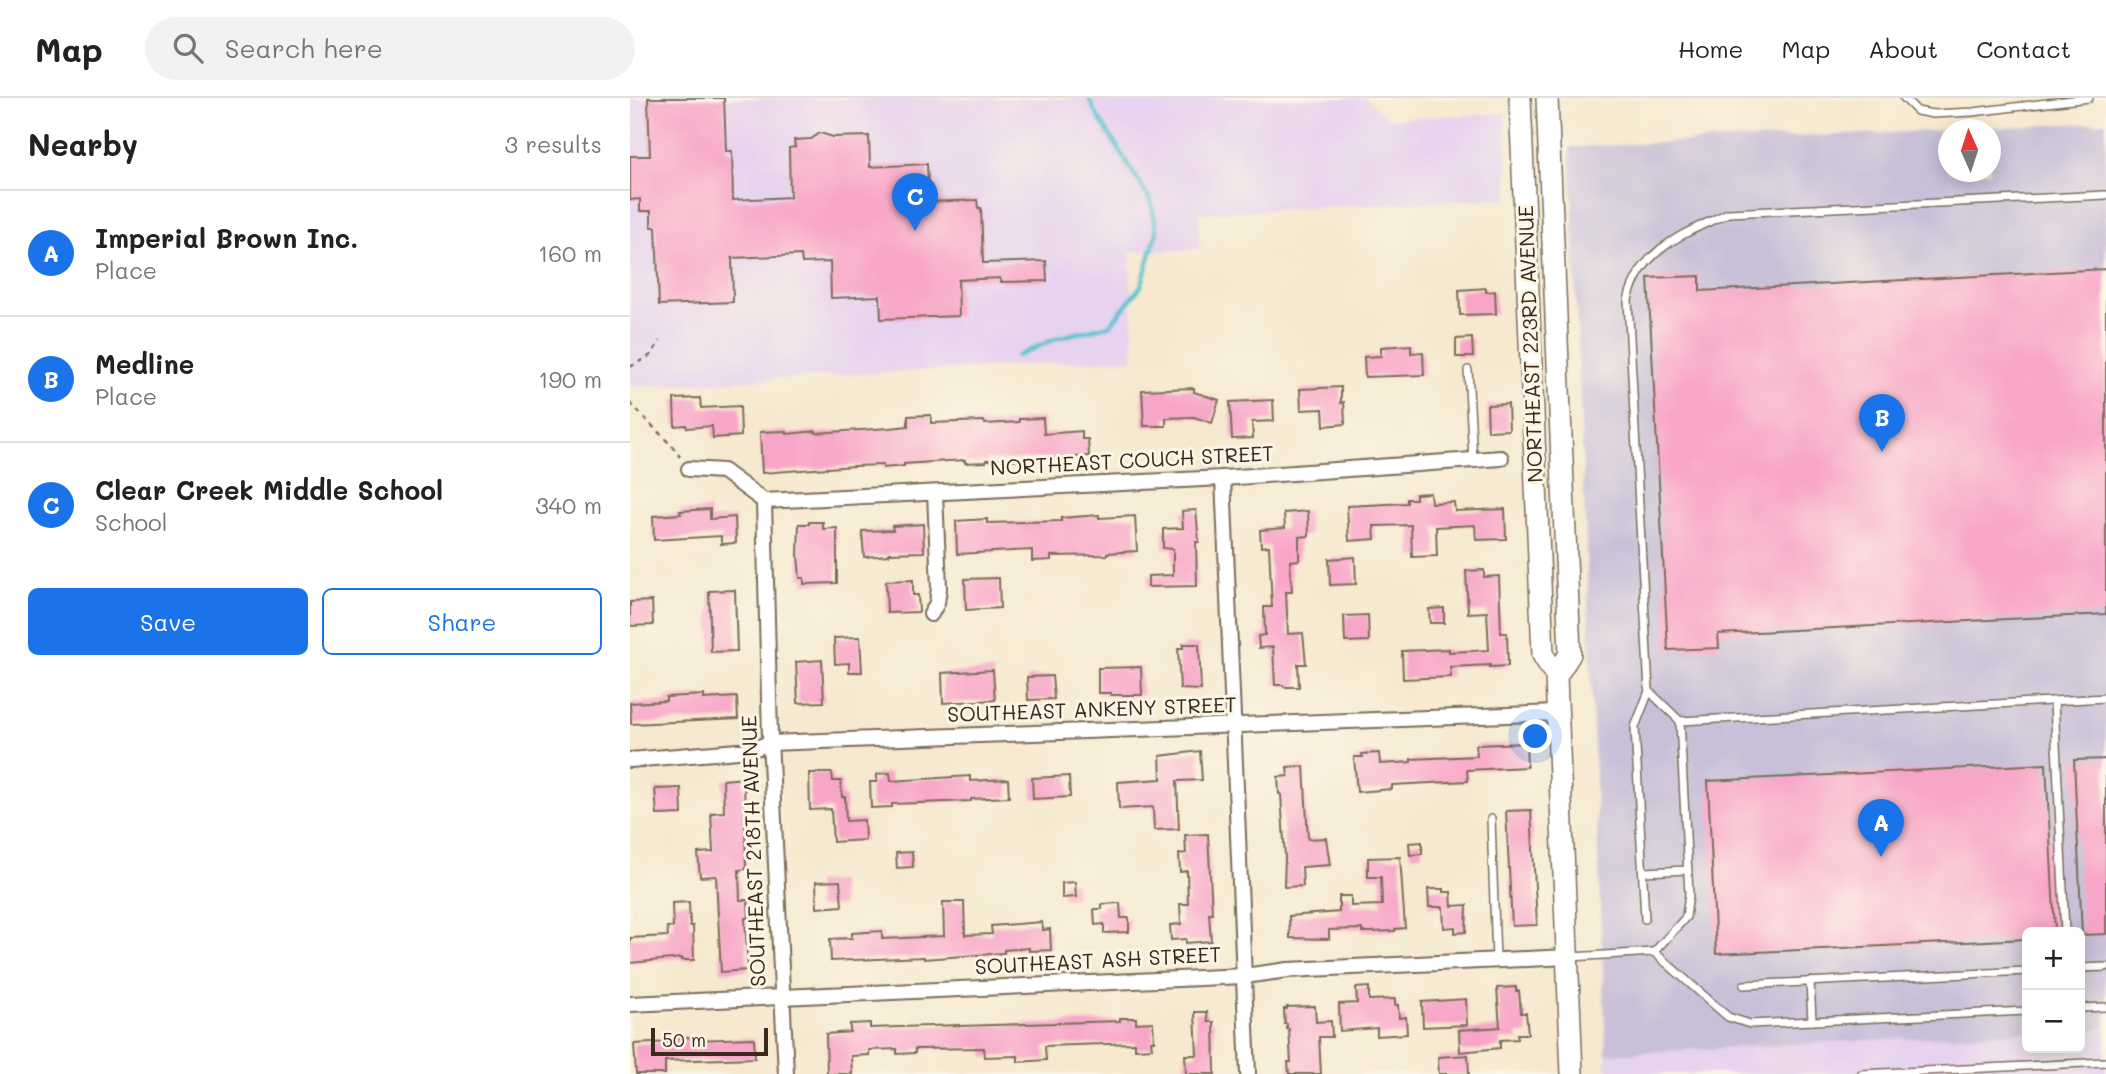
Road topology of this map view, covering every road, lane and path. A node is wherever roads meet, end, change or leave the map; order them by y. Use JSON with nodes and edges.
{"nodes":[{"id":1,"x":1520,"y":98,"type":"edge"},
{"id":2,"x":1547,"y":98,"type":"edge"},
{"id":3,"x":1904,"y":98,"type":"edge"},
{"id":4,"x":2089,"y":98,"type":"edge"},
{"id":5,"x":2106,"y":195,"type":"edge"},
{"id":6,"x":660,"y":341,"type":"dead end"},
{"id":7,"x":630,"y":367,"type":"edge"},
{"id":8,"x":1468,"y":370,"type":"dead end"},
{"id":9,"x":630,"y":403,"type":"edge"},
{"id":10,"x":1502,"y":458,"type":"dead end"},
{"id":11,"x":1473,"y":460,"type":"junction"},
{"id":12,"x":689,"y":469,"type":"joint"},
{"id":13,"x":1223,"y":478,"type":"junction"},
{"id":14,"x":935,"y":493,"type":"junction"},
{"id":15,"x":764,"y":501,"type":"junction"},
{"id":16,"x":931,"y":614,"type":"dead end"},
{"id":17,"x":1556,"y":676,"type":"junction"},
{"id":18,"x":1649,"y":691,"type":"junction"},
{"id":19,"x":2106,"y":698,"type":"edge"},
{"id":20,"x":2054,"y":701,"type":"junction"},
{"id":21,"x":1558,"y":713,"type":"junction"},
{"id":22,"x":1680,"y":721,"type":"junction"},
{"id":23,"x":1234,"y":726,"type":"junction"},
{"id":24,"x":770,"y":743,"type":"junction"},
{"id":25,"x":630,"y":760,"type":"edge"},
{"id":26,"x":1491,"y":820,"type":"dead end"},
{"id":27,"x":1688,"y":870,"type":"junction"},
{"id":28,"x":1643,"y":872,"type":"junction"},
{"id":29,"x":1645,"y":919,"type":"dead end"},
{"id":30,"x":2065,"y":927,"type":"edge"},
{"id":31,"x":1654,"y":952,"type":"junction"},
{"id":32,"x":1567,"y":957,"type":"junction"},
{"id":33,"x":1496,"y":960,"type":"junction"},
{"id":34,"x":2106,"y":967,"type":"edge"},
{"id":35,"x":2085,"y":968,"type":"edge"},
{"id":36,"x":2022,"y":971,"type":"edge"},
{"id":37,"x":1244,"y":976,"type":"junction"},
{"id":38,"x":1810,"y":981,"type":"junction"},
{"id":39,"x":1744,"y":985,"type":"dead end"},
{"id":40,"x":782,"y":997,"type":"junction"},
{"id":41,"x":630,"y":1004,"type":"edge"},
{"id":42,"x":2106,"y":1007,"type":"edge"},
{"id":43,"x":2085,"y":1008,"type":"edge"},
{"id":44,"x":2022,"y":1011,"type":"edge"},
{"id":45,"x":1812,"y":1021,"type":"junction"},
{"id":46,"x":2106,"y":1062,"type":"edge"},
{"id":47,"x":2005,"y":1071,"type":"edge"},
{"id":48,"x":786,"y":1074,"type":"edge"},
{"id":49,"x":1248,"y":1074,"type":"edge"},
{"id":50,"x":1572,"y":1074,"type":"edge"},
{"id":51,"x":1861,"y":1074,"type":"edge"}],
"edges":[{"from":1,"to":17,"type":"main road","name":"NORTHEAST 223RD AVENUE"},
{"from":2,"to":17,"type":"main road","name":"NORTHEAST 223RD AVENUE"},
{"from":3,"to":4,"type":"lane"},
{"from":5,"to":18,"type":"lane"},
{"from":6,"to":7,"type":"path"},
{"from":8,"to":11,"type":"lane"},
{"from":9,"to":12,"type":"path"},
{"from":10,"to":11,"type":"street","name":"NORTHEAST COUCH STREET"},
{"from":11,"to":13,"type":"street","name":"NORTHEAST COUCH STREET"},
{"from":12,"to":15,"type":"street"},
{"from":13,"to":14,"type":"street","name":"NORTHEAST COUCH STREET"},
{"from":13,"to":23,"type":"street"},
{"from":14,"to":15,"type":"street","name":"NORTHEAST COUCH STREET"},
{"from":14,"to":16,"type":"street"},
{"from":15,"to":24,"type":"street","name":"SOUTHEAST 218TH AVENUE"},
{"from":17,"to":21,"type":"main road"},
{"from":18,"to":22,"type":"lane"},
{"from":18,"to":28,"type":"lane"},
{"from":19,"to":20,"type":"lane"},
{"from":20,"to":22,"type":"lane"},
{"from":20,"to":30,"type":"lane"},
{"from":21,"to":23,"type":"street","name":"SOUTHEAST ANKENY STREET"},
{"from":21,"to":32,"type":"main road"},
{"from":22,"to":27,"type":"lane"},
{"from":23,"to":24,"type":"street","name":"SOUTHEAST ANKENY STREET"},
{"from":23,"to":37,"type":"street"},
{"from":24,"to":25,"type":"street","name":"SOUTHEAST ANKENY STREET"},
{"from":24,"to":40,"type":"street","name":"SOUTHEAST 218TH AVENUE"},
{"from":26,"to":33,"type":"lane"},
{"from":27,"to":28,"type":"lane"},
{"from":27,"to":31,"type":"lane"},
{"from":28,"to":29,"type":"lane"},
{"from":31,"to":32,"type":"lane"},
{"from":31,"to":45,"type":"lane"},
{"from":32,"to":33,"type":"street","name":"SOUTHEAST ASH STREET"},
{"from":32,"to":50,"type":"main road"},
{"from":33,"to":37,"type":"street","name":"SOUTHEAST ASH STREET"},
{"from":34,"to":35,"type":"lane"},
{"from":36,"to":38,"type":"lane"},
{"from":37,"to":40,"type":"street","name":"SOUTHEAST ASH STREET"},
{"from":37,"to":49,"type":"street"},
{"from":38,"to":39,"type":"lane"},
{"from":38,"to":45,"type":"lane"},
{"from":40,"to":41,"type":"street","name":"SOUTHEAST ASH STREET"},
{"from":40,"to":48,"type":"street","name":"SOUTHEAST 218TH AVENUE"},
{"from":42,"to":43,"type":"lane"},
{"from":44,"to":45,"type":"lane"},
{"from":46,"to":47,"type":"lane"},
{"from":47,"to":51,"type":"lane"}]}
